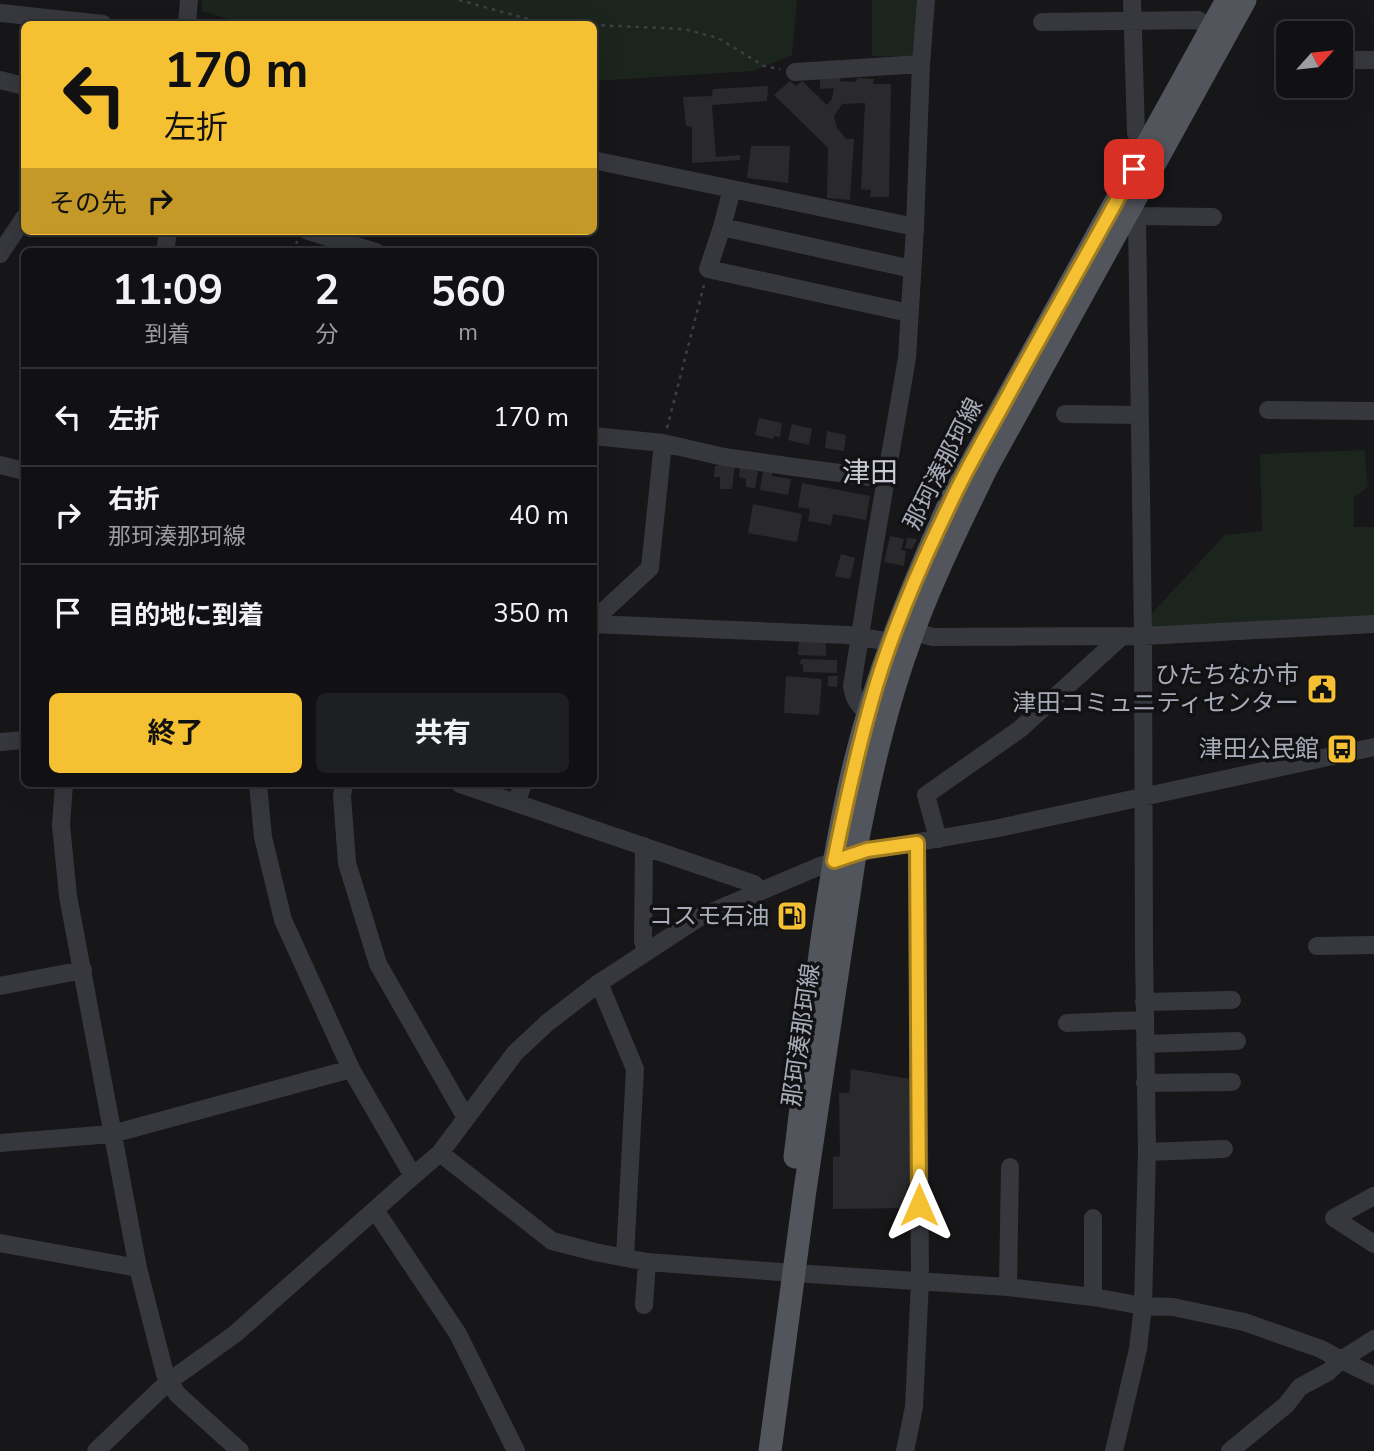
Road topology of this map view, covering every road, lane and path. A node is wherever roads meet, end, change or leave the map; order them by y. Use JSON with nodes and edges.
{"nodes":[{"id":1,"x":189,"y":0,"type":"edge"},
{"id":2,"x":459,"y":0,"type":"edge"},
{"id":3,"x":926,"y":0,"type":"edge"},
{"id":4,"x":1132,"y":0,"type":"edge"},
{"id":5,"x":1227,"y":0,"type":"edge"},
{"id":6,"x":1245,"y":0,"type":"edge"},
{"id":7,"x":0,"y":13,"type":"edge"},
{"id":8,"x":1133,"y":20,"type":"junction"},
{"id":9,"x":58,"y":21,"type":"edge"},
{"id":10,"x":187,"y":21,"type":"edge"},
{"id":11,"x":535,"y":21,"type":"edge"},
{"id":12,"x":1042,"y":22,"type":"dead end"},
{"id":13,"x":597,"y":25,"type":"edge"},
{"id":14,"x":1211,"y":29,"type":"junction"},
{"id":15,"x":1353,"y":60,"type":"edge"},
{"id":16,"x":1374,"y":60,"type":"edge"},
{"id":17,"x":921,"y":64,"type":"junction"},
{"id":18,"x":795,"y":72,"type":"joint"},
{"id":19,"x":0,"y":80,"type":"edge"},
{"id":20,"x":21,"y":85,"type":"edge"},
{"id":21,"x":1144,"y":150,"type":"junction"},
{"id":22,"x":597,"y":161,"type":"edge"},
{"id":23,"x":732,"y":189,"type":"junction"},
{"id":24,"x":1134,"y":212,"type":"junction"},
{"id":25,"x":1213,"y":217,"type":"dead end"},
{"id":26,"x":21,"y":222,"type":"edge"},
{"id":27,"x":722,"y":227,"type":"junction"},
{"id":28,"x":915,"y":227,"type":"junction"},
{"id":29,"x":321,"y":235,"type":"edge"},
{"id":30,"x":363,"y":248,"type":"edge"},
{"id":31,"x":0,"y":254,"type":"edge"},
{"id":32,"x":708,"y":268,"type":"junction"},
{"id":33,"x":912,"y":269,"type":"junction"},
{"id":34,"x":909,"y":313,"type":"junction"},
{"id":35,"x":1268,"y":410,"type":"dead end"},
{"id":36,"x":1374,"y":411,"type":"edge"},
{"id":37,"x":1065,"y":414,"type":"dead end"},
{"id":38,"x":1139,"y":415,"type":"junction"},
{"id":39,"x":597,"y":436,"type":"edge"},
{"id":40,"x":663,"y":443,"type":"junction"},
{"id":41,"x":0,"y":464,"type":"edge"},
{"id":42,"x":21,"y":470,"type":"edge"},
{"id":43,"x":886,"y":479,"type":"junction"},
{"id":44,"x":597,"y":619,"type":"edge"},
{"id":45,"x":597,"y":623,"type":"edge"},
{"id":46,"x":1374,"y":624,"type":"edge"},
{"id":47,"x":914,"y":632,"type":"junction"},
{"id":48,"x":1122,"y":636,"type":"junction"},
{"id":49,"x":1143,"y":636,"type":"junction"},
{"id":50,"x":859,"y":637,"type":"junction"},
{"id":51,"x":891,"y":642,"type":"junction"},
{"id":52,"x":868,"y":713,"type":"junction"},
{"id":53,"x":21,"y":740,"type":"edge"},
{"id":54,"x":0,"y":741,"type":"edge"},
{"id":55,"x":1374,"y":747,"type":"edge"},
{"id":56,"x":64,"y":787,"type":"edge"},
{"id":57,"x":258,"y":787,"type":"edge"},
{"id":58,"x":344,"y":787,"type":"edge"},
{"id":59,"x":469,"y":787,"type":"edge"},
{"id":60,"x":522,"y":787,"type":"edge"},
{"id":61,"x":1144,"y":796,"type":"junction"},
{"id":62,"x":516,"y":803,"type":"junction"},
{"id":63,"x":938,"y":839,"type":"junction"},
{"id":64,"x":917,"y":843,"type":"junction"},
{"id":65,"x":644,"y":846,"type":"junction"},
{"id":66,"x":845,"y":858,"type":"junction"},
{"id":67,"x":761,"y":891,"type":"junction"},
{"id":68,"x":1374,"y":944,"type":"edge"},
{"id":69,"x":1317,"y":946,"type":"dead end"},
{"id":70,"x":646,"y":951,"type":"junction"},
{"id":71,"x":83,"y":970,"type":"junction"},
{"id":72,"x":599,"y":983,"type":"junction"},
{"id":73,"x":0,"y":986,"type":"edge"},
{"id":74,"x":1231,"y":1000,"type":"dead end"},
{"id":75,"x":1144,"y":1011,"type":"junction"},
{"id":76,"x":1067,"y":1023,"type":"dead end"},
{"id":77,"x":1237,"y":1041,"type":"dead end"},
{"id":78,"x":1145,"y":1044,"type":"junction"},
{"id":79,"x":351,"y":1069,"type":"junction"},
{"id":80,"x":1232,"y":1082,"type":"dead end"},
{"id":81,"x":1145,"y":1083,"type":"junction"},
{"id":82,"x":466,"y":1118,"type":"junction"},
{"id":83,"x":112,"y":1134,"type":"junction"},
{"id":84,"x":0,"y":1143,"type":"edge"},
{"id":85,"x":1224,"y":1149,"type":"dead end"},
{"id":86,"x":1147,"y":1152,"type":"junction"},
{"id":87,"x":440,"y":1153,"type":"junction"},
{"id":88,"x":1010,"y":1167,"type":"dead end"},
{"id":89,"x":412,"y":1176,"type":"junction"},
{"id":90,"x":1374,"y":1196,"type":"edge"},
{"id":91,"x":375,"y":1210,"type":"junction"},
{"id":92,"x":1093,"y":1218,"type":"dead end"},
{"id":93,"x":0,"y":1243,"type":"edge"},
{"id":94,"x":1374,"y":1244,"type":"edge"},
{"id":95,"x":625,"y":1257,"type":"junction"},
{"id":96,"x":647,"y":1262,"type":"junction"},
{"id":97,"x":138,"y":1268,"type":"junction"},
{"id":98,"x":786,"y":1272,"type":"junction"},
{"id":99,"x":920,"y":1281,"type":"junction"},
{"id":100,"x":1008,"y":1287,"type":"junction"},
{"id":101,"x":1093,"y":1297,"type":"junction"},
{"id":102,"x":644,"y":1305,"type":"dead end"},
{"id":103,"x":1143,"y":1306,"type":"junction"},
{"id":104,"x":1374,"y":1339,"type":"edge"},
{"id":105,"x":1341,"y":1360,"type":"junction"},
{"id":106,"x":1374,"y":1376,"type":"edge"},
{"id":107,"x":168,"y":1382,"type":"junction"},
{"id":108,"x":96,"y":1451,"type":"edge"},
{"id":109,"x":240,"y":1451,"type":"edge"},
{"id":110,"x":516,"y":1451,"type":"edge"},
{"id":111,"x":754,"y":1451,"type":"edge"},
{"id":112,"x":770,"y":1451,"type":"edge"},
{"id":113,"x":905,"y":1451,"type":"edge"},
{"id":114,"x":1114,"y":1451,"type":"edge"},
{"id":115,"x":1230,"y":1451,"type":"edge"}],
"edges":[{"from":1,"to":10,"type":"street"},
{"from":2,"to":11,"type":"path"},
{"from":3,"to":17,"type":"street"},
{"from":4,"to":8,"type":"street"},
{"from":5,"to":14,"type":"main road","name":"那珂湊那珂線"},
{"from":6,"to":24,"type":"main road","name":"那珂湊那珂線"},
{"from":7,"to":9,"type":"street"},
{"from":8,"to":12,"type":"street"},
{"from":8,"to":14,"type":"street"},
{"from":8,"to":21,"type":"street"},
{"from":13,"to":18,"type":"path"},
{"from":14,"to":21,"type":"main road","name":"那珂湊那珂線"},
{"from":15,"to":16,"type":"street"},
{"from":17,"to":18,"type":"street"},
{"from":17,"to":28,"type":"street"},
{"from":19,"to":20,"type":"street"},
{"from":21,"to":51,"type":"main road","name":"那珂湊那珂線"},
{"from":22,"to":23,"type":"street"},
{"from":23,"to":27,"type":"street"},
{"from":23,"to":28,"type":"street"},
{"from":24,"to":25,"type":"street"},
{"from":24,"to":38,"type":"street"},
{"from":24,"to":47,"type":"main road","name":"那珂湊那珂線"},
{"from":26,"to":31,"type":"street"},
{"from":27,"to":32,"type":"street"},
{"from":27,"to":33,"type":"street"},
{"from":28,"to":33,"type":"street"},
{"from":29,"to":30,"type":"street"},
{"from":32,"to":34,"type":"street"},
{"from":32,"to":40,"type":"path"},
{"from":33,"to":34,"type":"street"},
{"from":34,"to":43,"type":"street"},
{"from":35,"to":36,"type":"street"},
{"from":37,"to":38,"type":"street"},
{"from":38,"to":49,"type":"street"},
{"from":39,"to":40,"type":"street"},
{"from":40,"to":43,"type":"street"},
{"from":40,"to":44,"type":"street"},
{"from":41,"to":42,"type":"street"},
{"from":43,"to":50,"type":"street"},
{"from":45,"to":50,"type":"street"},
{"from":46,"to":49,"type":"street"},
{"from":47,"to":48,"type":"street"},
{"from":47,"to":66,"type":"main road","name":"那珂湊那珂線"},
{"from":48,"to":49,"type":"street"},
{"from":48,"to":63,"type":"street"},
{"from":49,"to":61,"type":"street"},
{"from":50,"to":51,"type":"street"},
{"from":50,"to":52,"type":"street"},
{"from":51,"to":52,"type":"main road","name":"那珂湊那珂線"},
{"from":52,"to":66,"type":"main road","name":"那珂湊那珂線"},
{"from":53,"to":54,"type":"street"},
{"from":55,"to":61,"type":"street"},
{"from":56,"to":71,"type":"street"},
{"from":57,"to":79,"type":"street"},
{"from":58,"to":82,"type":"street"},
{"from":59,"to":62,"type":"street"},
{"from":60,"to":62,"type":"street"},
{"from":61,"to":63,"type":"street"},
{"from":61,"to":75,"type":"street"},
{"from":62,"to":65,"type":"street"},
{"from":63,"to":64,"type":"street"},
{"from":64,"to":66,"type":"street"},
{"from":64,"to":99,"type":"street"},
{"from":65,"to":67,"type":"street"},
{"from":65,"to":70,"type":"street"},
{"from":66,"to":67,"type":"street"},
{"from":66,"to":98,"type":"main road","name":"那珂湊那珂線"},
{"from":67,"to":70,"type":"street"},
{"from":68,"to":69,"type":"street"},
{"from":70,"to":72,"type":"street"},
{"from":71,"to":73,"type":"street"},
{"from":71,"to":83,"type":"street"},
{"from":72,"to":82,"type":"street"},
{"from":72,"to":95,"type":"street"},
{"from":74,"to":75,"type":"street"},
{"from":75,"to":76,"type":"street"},
{"from":75,"to":78,"type":"street"},
{"from":77,"to":78,"type":"street"},
{"from":78,"to":81,"type":"street"},
{"from":79,"to":83,"type":"street"},
{"from":79,"to":89,"type":"street"},
{"from":80,"to":81,"type":"street"},
{"from":81,"to":86,"type":"street"},
{"from":82,"to":87,"type":"street"},
{"from":83,"to":84,"type":"street"},
{"from":83,"to":97,"type":"street"},
{"from":85,"to":86,"type":"street"},
{"from":86,"to":103,"type":"street"},
{"from":87,"to":89,"type":"street"},
{"from":87,"to":95,"type":"street"},
{"from":88,"to":100,"type":"street"},
{"from":89,"to":91,"type":"street"},
{"from":90,"to":94,"type":"street"},
{"from":91,"to":107,"type":"street"},
{"from":91,"to":110,"type":"street"},
{"from":92,"to":101,"type":"street"},
{"from":93,"to":97,"type":"street"},
{"from":95,"to":96,"type":"street"},
{"from":96,"to":98,"type":"street"},
{"from":96,"to":102,"type":"street"},
{"from":97,"to":107,"type":"street"},
{"from":98,"to":99,"type":"street"},
{"from":98,"to":111,"type":"main road","name":"那珂湊那珂線"},
{"from":98,"to":112,"type":"main road","name":"那珂湊那珂線"},
{"from":99,"to":100,"type":"street"},
{"from":99,"to":113,"type":"street"},
{"from":100,"to":101,"type":"street"},
{"from":101,"to":103,"type":"street"},
{"from":103,"to":105,"type":"street"},
{"from":103,"to":114,"type":"street"},
{"from":104,"to":105,"type":"street"},
{"from":105,"to":106,"type":"street"},
{"from":105,"to":115,"type":"street"},
{"from":107,"to":108,"type":"street"},
{"from":107,"to":109,"type":"street"}]}
